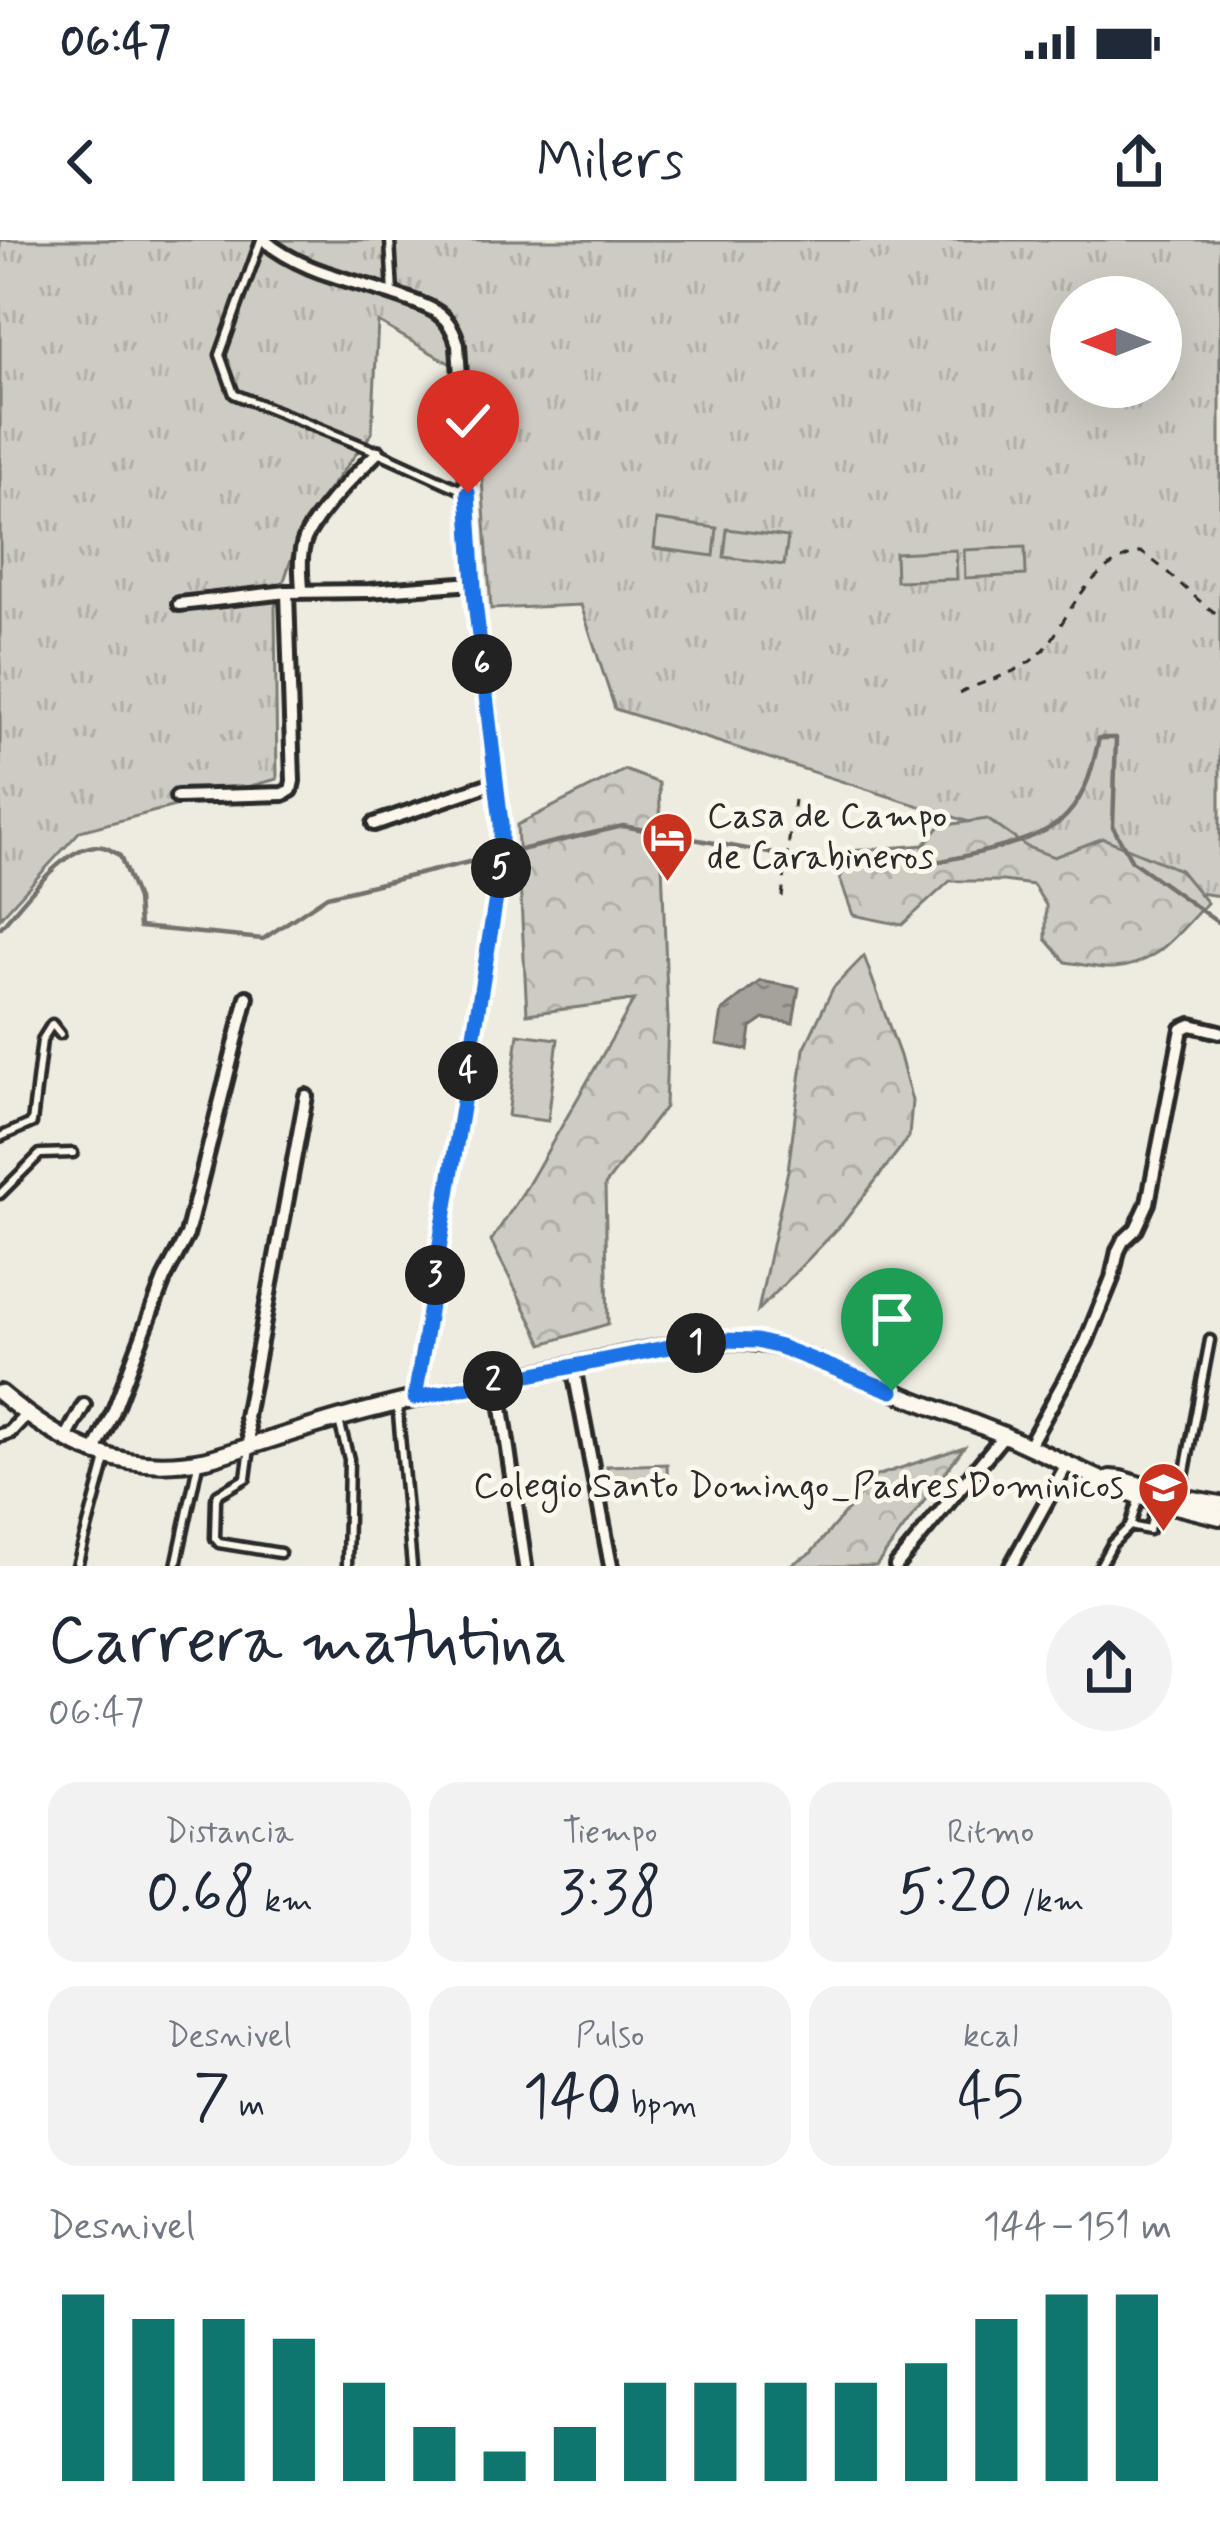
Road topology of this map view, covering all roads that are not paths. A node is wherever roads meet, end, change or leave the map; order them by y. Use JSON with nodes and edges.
{"nodes":[{"id":1,"x":263,"y":240,"type":"edge"},
{"id":2,"x":389,"y":240,"type":"edge"},
{"id":3,"x":393,"y":294,"type":"junction"},
{"id":4,"x":378,"y":452,"type":"junction"},
{"id":5,"x":468,"y":493,"type":"junction"},
{"id":6,"x":473,"y":583,"type":"junction"},
{"id":7,"x":302,"y":590,"type":"junction"},
{"id":8,"x":287,"y":592,"type":"junction"},
{"id":9,"x":179,"y":604,"type":"dead end"},
{"id":10,"x":496,"y":782,"type":"junction"},
{"id":11,"x":177,"y":796,"type":"dead end"},
{"id":12,"x":374,"y":824,"type":"dead end"},
{"id":13,"x":247,"y":997,"type":"dead end"},
{"id":14,"x":1220,"y":1031,"type":"edge"},
{"id":15,"x":60,"y":1034,"type":"dead end"},
{"id":16,"x":306,"y":1096,"type":"dead end"},
{"id":17,"x":0,"y":1137,"type":"edge"},
{"id":18,"x":73,"y":1153,"type":"dead end"},
{"id":19,"x":0,"y":1194,"type":"edge"},
{"id":20,"x":1210,"y":1340,"type":"dead end"},
{"id":21,"x":574,"y":1366,"type":"junction"},
{"id":22,"x":497,"y":1380,"type":"junction"},
{"id":23,"x":1,"y":1397,"type":"edge"},
{"id":24,"x":415,"y":1398,"type":"junction"},
{"id":25,"x":397,"y":1403,"type":"junction"},
{"id":26,"x":84,"y":1405,"type":"dead end"},
{"id":27,"x":27,"y":1414,"type":"junction"},
{"id":28,"x":339,"y":1419,"type":"junction"},
{"id":29,"x":0,"y":1435,"type":"edge"},
{"id":30,"x":1004,"y":1435,"type":"junction"},
{"id":31,"x":65,"y":1440,"type":"junction"},
{"id":32,"x":250,"y":1447,"type":"junction"},
{"id":33,"x":1028,"y":1447,"type":"junction"},
{"id":34,"x":100,"y":1455,"type":"junction"},
{"id":35,"x":199,"y":1461,"type":"junction"},
{"id":36,"x":1066,"y":1466,"type":"junction"},
{"id":37,"x":1093,"y":1477,"type":"junction"},
{"id":38,"x":1175,"y":1496,"type":"junction"},
{"id":39,"x":1139,"y":1497,"type":"junction"},
{"id":40,"x":1157,"y":1503,"type":"junction"},
{"id":41,"x":1220,"y":1504,"type":"edge"},
{"id":42,"x":1220,"y":1517,"type":"edge"},
{"id":43,"x":1130,"y":1526,"type":"junction"},
{"id":44,"x":280,"y":1553,"type":"dead end"},
{"id":45,"x":77,"y":1566,"type":"edge"},
{"id":46,"x":176,"y":1566,"type":"edge"},
{"id":47,"x":347,"y":1566,"type":"edge"},
{"id":48,"x":412,"y":1566,"type":"edge"},
{"id":49,"x":524,"y":1566,"type":"edge"},
{"id":50,"x":611,"y":1566,"type":"edge"},
{"id":51,"x":896,"y":1566,"type":"edge"},
{"id":52,"x":1011,"y":1566,"type":"edge"},
{"id":53,"x":1100,"y":1566,"type":"edge"}],
"edges":[{"from":1,"to":3,"type":"street"},
{"from":1,"to":4,"type":"lane"},
{"from":2,"to":3,"type":"lane"},
{"from":3,"to":5,"type":"street"},
{"from":4,"to":5,"type":"lane"},
{"from":4,"to":7,"type":"street"},
{"from":5,"to":6,"type":"street"},
{"from":6,"to":7,"type":"street"},
{"from":6,"to":10,"type":"street"},
{"from":7,"to":8,"type":"street"},
{"from":8,"to":9,"type":"street"},
{"from":8,"to":11,"type":"street"},
{"from":10,"to":12,"type":"street"},
{"from":10,"to":24,"type":"street"},
{"from":13,"to":34,"type":"street"},
{"from":14,"to":33,"type":"street"},
{"from":15,"to":17,"type":"lane"},
{"from":16,"to":32,"type":"street"},
{"from":18,"to":19,"type":"lane"},
{"from":20,"to":38,"type":"lane"},
{"from":21,"to":22,"type":"street"},
{"from":21,"to":30,"type":"street"},
{"from":21,"to":50,"type":"street"},
{"from":22,"to":24,"type":"street"},
{"from":22,"to":49,"type":"street"},
{"from":23,"to":27,"type":"street"},
{"from":24,"to":25,"type":"street"},
{"from":25,"to":28,"type":"street"},
{"from":25,"to":48,"type":"lane"},
{"from":26,"to":31,"type":"street"},
{"from":27,"to":29,"type":"street"},
{"from":27,"to":31,"type":"street"},
{"from":28,"to":32,"type":"street"},
{"from":28,"to":47,"type":"lane"},
{"from":30,"to":33,"type":"street"},
{"from":30,"to":51,"type":"street"},
{"from":31,"to":34,"type":"street"},
{"from":32,"to":35,"type":"street"},
{"from":32,"to":44,"type":"lane"},
{"from":33,"to":36,"type":"street"},
{"from":34,"to":35,"type":"street"},
{"from":34,"to":45,"type":"lane"},
{"from":35,"to":46,"type":"lane"},
{"from":36,"to":37,"type":"street"},
{"from":36,"to":52,"type":"street"},
{"from":37,"to":38,"type":"street"},
{"from":37,"to":39,"type":"street"},
{"from":38,"to":40,"type":"lane"},
{"from":38,"to":41,"type":"street"},
{"from":39,"to":40,"type":"street"},
{"from":39,"to":43,"type":"lane"},
{"from":40,"to":42,"type":"street"},
{"from":40,"to":43,"type":"lane"},
{"from":43,"to":53,"type":"lane"}]}
